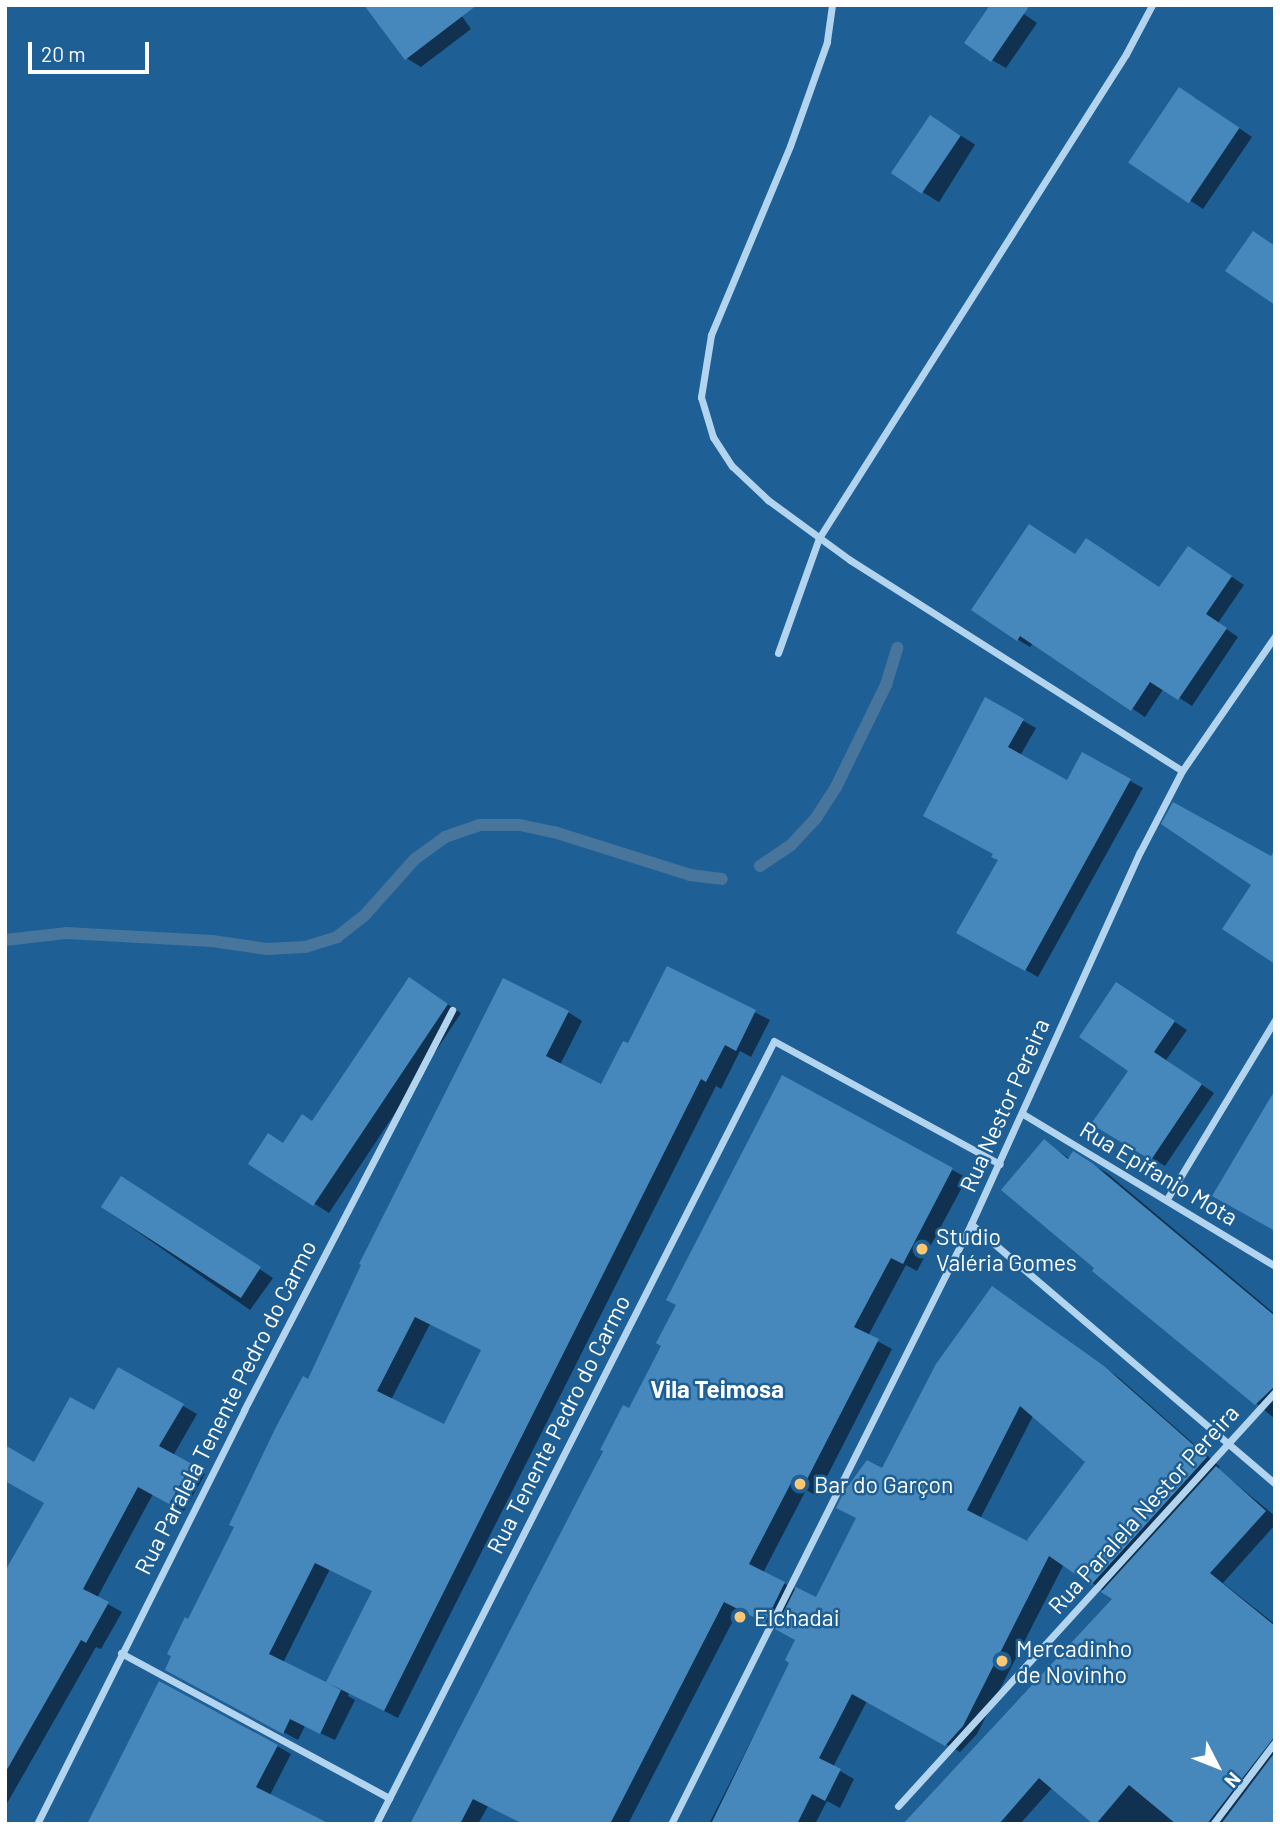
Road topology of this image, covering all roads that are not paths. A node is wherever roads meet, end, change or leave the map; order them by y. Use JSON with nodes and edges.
{"nodes":[{"id":1,"x":832,"y":5,"type":"edge"},
{"id":2,"x":1152,"y":5,"type":"edge"},
{"id":3,"x":819,"y":538,"type":"junction"},
{"id":4,"x":1275,"y":636,"type":"edge"},
{"id":5,"x":778,"y":653,"type":"dead end"},
{"id":6,"x":1182,"y":771,"type":"junction"},
{"id":7,"x":452,"y":1010,"type":"dead end"},
{"id":8,"x":1275,"y":1020,"type":"edge"},
{"id":9,"x":1023,"y":1114,"type":"junction"},
{"id":10,"x":1000,"y":1164,"type":"junction"},
{"id":11,"x":1167,"y":1199,"type":"junction"},
{"id":12,"x":971,"y":1224,"type":"junction"},
{"id":13,"x":1275,"y":1266,"type":"edge"},
{"id":14,"x":1275,"y":1392,"type":"edge"},
{"id":15,"x":1229,"y":1443,"type":"junction"},
{"id":16,"x":1275,"y":1484,"type":"edge"},
{"id":17,"x":121,"y":1653,"type":"junction"},
{"id":18,"x":1275,"y":1742,"type":"edge"},
{"id":19,"x":389,"y":1798,"type":"junction"},
{"id":20,"x":898,"y":1806,"type":"dead end"},
{"id":21,"x":37,"y":1824,"type":"edge"},
{"id":22,"x":376,"y":1824,"type":"edge"},
{"id":23,"x":671,"y":1824,"type":"edge"},
{"id":24,"x":1213,"y":1824,"type":"edge"}],
"edges":[{"from":1,"to":3,"type":"street"},
{"from":2,"to":3,"type":"street"},
{"from":3,"to":5,"type":"street"},
{"from":3,"to":6,"type":"street"},
{"from":4,"to":6,"type":"street","name":"Rua Nestor Pereira"},
{"from":6,"to":9,"type":"street","name":"Rua Nestor Pereira"},
{"from":7,"to":17,"type":"street","name":"Rua Paralela Tenente Pedro do Carmo"},
{"from":8,"to":11,"type":"street"},
{"from":9,"to":10,"type":"street","name":"Rua Nestor Pereira"},
{"from":9,"to":11,"type":"street","name":"Rua Epifanio Mota"},
{"from":10,"to":12,"type":"street","name":"Rua Nestor Pereira"},
{"from":10,"to":19,"type":"street","name":"Rua Tenente Pedro do Carmo"},
{"from":11,"to":13,"type":"street","name":"Rua Epifanio Mota"},
{"from":12,"to":15,"type":"street"},
{"from":12,"to":23,"type":"street","name":"Rua Nestor Pereira"},
{"from":14,"to":15,"type":"street","name":"Rua Paralela Nestor Pereira"},
{"from":15,"to":16,"type":"street"},
{"from":15,"to":20,"type":"street","name":"Rua Paralela Nestor Pereira"},
{"from":17,"to":19,"type":"street"},
{"from":17,"to":21,"type":"street","name":"Rua Paralela Tenente Pedro do Carmo"},
{"from":18,"to":24,"type":"street"},
{"from":19,"to":22,"type":"street","name":"Rua Tenente Pedro do Carmo"}]}
